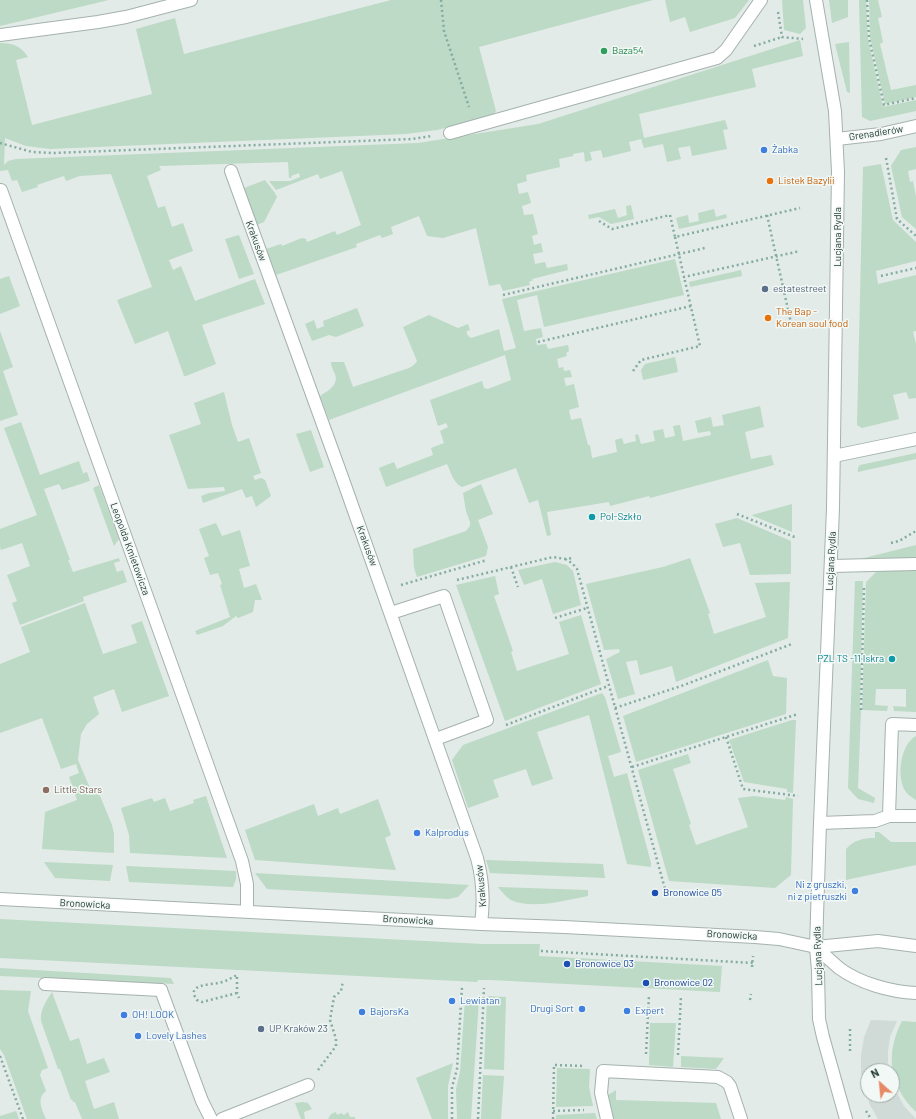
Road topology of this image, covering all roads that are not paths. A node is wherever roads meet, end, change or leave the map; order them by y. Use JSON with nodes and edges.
{"nodes":[{"id":1,"x":190,"y":0,"type":"edge"},
{"id":2,"x":761,"y":0,"type":"edge"},
{"id":3,"x":816,"y":0,"type":"edge"},
{"id":4,"x":0,"y":35,"type":"edge"},
{"id":5,"x":916,"y":126,"type":"edge"},
{"id":6,"x":450,"y":133,"type":"road end"},
{"id":7,"x":837,"y":139,"type":"junction"},
{"id":8,"x":231,"y":171,"type":"dead end"},
{"id":9,"x":1,"y":190,"type":"edge"},
{"id":10,"x":916,"y":439,"type":"edge"},
{"id":11,"x":834,"y":456,"type":"junction"},
{"id":12,"x":916,"y":564,"type":"edge"},
{"id":13,"x":831,"y":566,"type":"junction"},
{"id":14,"x":391,"y":613,"type":"junction"},
{"id":15,"x":916,"y":725,"type":"edge"},
{"id":16,"x":436,"y":739,"type":"junction"},
{"id":17,"x":889,"y":816,"type":"junction"},
{"id":18,"x":916,"y":816,"type":"edge"},
{"id":19,"x":820,"y":823,"type":"junction"},
{"id":20,"x":0,"y":899,"type":"edge"},
{"id":21,"x":247,"y":911,"type":"junction"},
{"id":22,"x":482,"y":924,"type":"junction"},
{"id":23,"x":916,"y":946,"type":"edge"},
{"id":24,"x":816,"y":947,"type":"junction"},
{"id":25,"x":45,"y":984,"type":"dead end"},
{"id":26,"x":916,"y":993,"type":"edge"},
{"id":27,"x":308,"y":1085,"type":"road end"},
{"id":28,"x":210,"y":1119,"type":"edge"},
{"id":29,"x":222,"y":1119,"type":"edge"},
{"id":30,"x":607,"y":1119,"type":"edge"},
{"id":31,"x":740,"y":1119,"type":"edge"},
{"id":32,"x":846,"y":1119,"type":"edge"}],
"edges":[{"from":1,"to":4,"type":"street"},
{"from":2,"to":6,"type":"street"},
{"from":3,"to":7,"type":"street","name":"Lucjana Rydla"},
{"from":5,"to":7,"type":"street","name":"Grenadierów"},
{"from":7,"to":11,"type":"street","name":"Lucjana Rydla"},
{"from":8,"to":14,"type":"street","name":"Krakusów"},
{"from":9,"to":21,"type":"street","name":"Leopolda Kmietowicza"},
{"from":10,"to":11,"type":"street"},
{"from":11,"to":13,"type":"street","name":"Lucjana Rydla"},
{"from":12,"to":13,"type":"street"},
{"from":13,"to":19,"type":"street","name":"Lucjana Rydla"},
{"from":14,"to":16,"type":"street","name":"Krakusów"},
{"from":14,"to":16,"type":"street"},
{"from":15,"to":17,"type":"street"},
{"from":16,"to":22,"type":"street","name":"Krakusów"},
{"from":17,"to":18,"type":"street"},
{"from":17,"to":19,"type":"street"},
{"from":19,"to":24,"type":"street","name":"Lucjana Rydla"},
{"from":20,"to":21,"type":"street","name":"Bronowicka"},
{"from":21,"to":22,"type":"street","name":"Bronowicka"},
{"from":22,"to":24,"type":"street","name":"Bronowicka"},
{"from":23,"to":24,"type":"street","name":"Bronowicka"},
{"from":24,"to":26,"type":"street"},
{"from":24,"to":32,"type":"street","name":"Lucjana Rydla"},
{"from":25,"to":28,"type":"street"},
{"from":27,"to":29,"type":"street"},
{"from":30,"to":31,"type":"street"}]}
